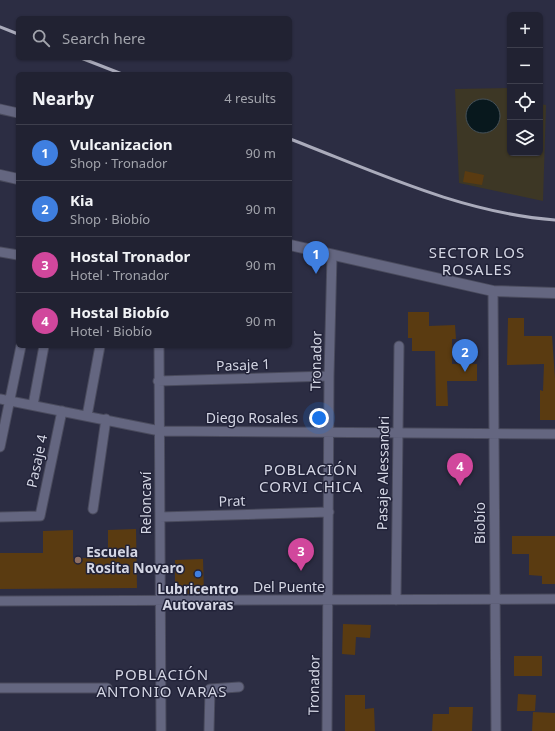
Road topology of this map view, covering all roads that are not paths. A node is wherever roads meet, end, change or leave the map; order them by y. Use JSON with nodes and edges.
{"nodes":[{"id":1,"x":0,"y":109,"type":"edge"},
{"id":2,"x":16,"y":113,"type":"edge"},
{"id":3,"x":0,"y":175,"type":"edge"},
{"id":4,"x":16,"y":179,"type":"edge"},
{"id":5,"x":292,"y":245,"type":"edge"},
{"id":6,"x":0,"y":252,"type":"edge"},
{"id":7,"x":16,"y":254,"type":"edge"},
{"id":8,"x":332,"y":255,"type":"junction"},
{"id":9,"x":493,"y":291,"type":"junction"},
{"id":10,"x":555,"y":293,"type":"edge"},
{"id":11,"x":399,"y":346,"type":"dead end"},
{"id":12,"x":20,"y":348,"type":"edge"},
{"id":13,"x":44,"y":348,"type":"edge"},
{"id":14,"x":100,"y":348,"type":"edge"},
{"id":15,"x":159,"y":348,"type":"edge"},
{"id":16,"x":329,"y":376,"type":"junction"},
{"id":17,"x":158,"y":381,"type":"junction"},
{"id":18,"x":5,"y":400,"type":"edge"},
{"id":19,"x":33,"y":405,"type":"junction"},
{"id":20,"x":62,"y":411,"type":"junction"},
{"id":21,"x":87,"y":416,"type":"junction"},
{"id":22,"x":106,"y":419,"type":"junction"},
{"id":23,"x":160,"y":431,"type":"junction"},
{"id":24,"x":330,"y":432,"type":"junction"},
{"id":25,"x":398,"y":433,"type":"junction"},
{"id":26,"x":494,"y":433,"type":"junction"},
{"id":27,"x":555,"y":434,"type":"edge"},
{"id":28,"x":0,"y":447,"type":"edge"},
{"id":29,"x":93,"y":509,"type":"dead end"},
{"id":30,"x":329,"y":512,"type":"junction"},
{"id":31,"x":0,"y":517,"type":"edge"},
{"id":32,"x":160,"y":517,"type":"junction"},
{"id":33,"x":555,"y":599,"type":"edge"},
{"id":34,"x":328,"y":600,"type":"junction"},
{"id":35,"x":396,"y":600,"type":"junction"},
{"id":36,"x":495,"y":600,"type":"junction"},
{"id":37,"x":0,"y":601,"type":"edge"},
{"id":38,"x":160,"y":601,"type":"junction"},
{"id":39,"x":239,"y":687,"type":"dead end"},
{"id":40,"x":0,"y":688,"type":"edge"},
{"id":41,"x":107,"y":688,"type":"dead end"},
{"id":42,"x":161,"y":731,"type":"edge"},
{"id":43,"x":209,"y":731,"type":"edge"},
{"id":44,"x":327,"y":731,"type":"edge"},
{"id":45,"x":496,"y":731,"type":"edge"}],
"edges":[{"from":1,"to":2,"type":"street"},
{"from":3,"to":4,"type":"main road"},
{"from":5,"to":8,"type":"main road"},
{"from":6,"to":7,"type":"street"},
{"from":8,"to":9,"type":"main road"},
{"from":8,"to":16,"type":"street","name":"Tronador"},
{"from":9,"to":10,"type":"main road"},
{"from":9,"to":26,"type":"street","name":"Biobío"},
{"from":11,"to":25,"type":"street","name":"Pasaje Alessandri"},
{"from":12,"to":18,"type":"street"},
{"from":13,"to":19,"type":"street"},
{"from":14,"to":21,"type":"street"},
{"from":15,"to":17,"type":"street","name":"Reloncaví"},
{"from":16,"to":17,"type":"street","name":"Pasaje 1"},
{"from":16,"to":24,"type":"street","name":"Tronador"},
{"from":17,"to":23,"type":"street","name":"Reloncaví"},
{"from":18,"to":19,"type":"street","name":"Diego Rosales"},
{"from":18,"to":28,"type":"street"},
{"from":19,"to":20,"type":"street","name":"Diego Rosales"},
{"from":20,"to":21,"type":"street","name":"Diego Rosales"},
{"from":20,"to":31,"type":"street","name":"Pasaje 4"},
{"from":21,"to":22,"type":"street","name":"Diego Rosales"},
{"from":22,"to":23,"type":"street","name":"Diego Rosales"},
{"from":22,"to":29,"type":"street"},
{"from":23,"to":24,"type":"street","name":"Diego Rosales"},
{"from":23,"to":32,"type":"street","name":"Reloncaví"},
{"from":24,"to":25,"type":"street","name":"Diego Rosales"},
{"from":24,"to":30,"type":"street","name":"Tronador"},
{"from":25,"to":26,"type":"street","name":"Diego Rosales"},
{"from":25,"to":35,"type":"street","name":"Pasaje Alessandri"},
{"from":26,"to":27,"type":"street","name":"Diego Rosales"},
{"from":26,"to":36,"type":"street","name":"Biobío"},
{"from":30,"to":32,"type":"street","name":"Prat"},
{"from":30,"to":34,"type":"street","name":"Tronador"},
{"from":32,"to":38,"type":"street","name":"Reloncaví"},
{"from":33,"to":36,"type":"street","name":"Del Puente"},
{"from":34,"to":35,"type":"street","name":"Del Puente"},
{"from":34,"to":38,"type":"street","name":"Del Puente"},
{"from":34,"to":44,"type":"street","name":"Tronador"},
{"from":35,"to":36,"type":"street","name":"Del Puente"},
{"from":36,"to":45,"type":"street","name":"Biobío"},
{"from":37,"to":38,"type":"street","name":"Del Puente"},
{"from":38,"to":42,"type":"street","name":"Reloncaví"},
{"from":39,"to":43,"type":"street"},
{"from":40,"to":41,"type":"street"}]}
